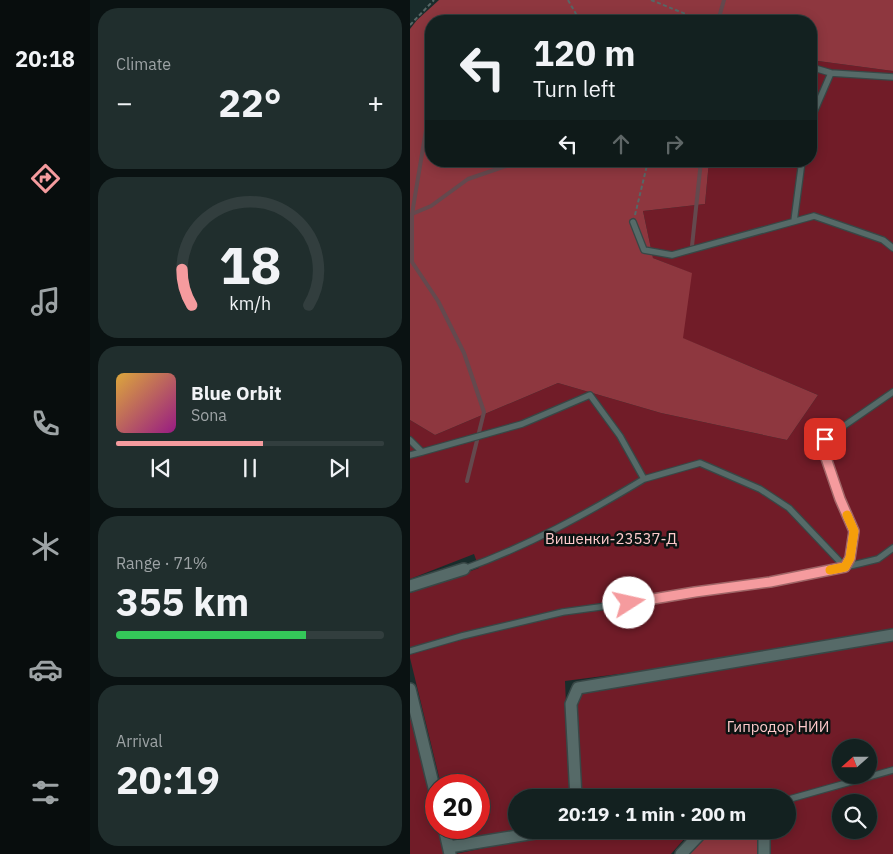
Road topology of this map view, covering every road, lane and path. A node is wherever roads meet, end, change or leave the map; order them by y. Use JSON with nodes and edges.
{"nodes":[{"id":1,"x":434,"y":0,"type":"edge"},
{"id":2,"x":568,"y":0,"type":"edge"},
{"id":3,"x":651,"y":0,"type":"edge"},
{"id":4,"x":577,"y":15,"type":"edge"},
{"id":5,"x":687,"y":15,"type":"edge"},
{"id":6,"x":410,"y":24,"type":"edge"},
{"id":7,"x":817,"y":69,"type":"edge"},
{"id":8,"x":831,"y":73,"type":"junction"},
{"id":9,"x":893,"y":77,"type":"edge"},
{"id":10,"x":817,"y":105,"type":"edge"},
{"id":11,"x":647,"y":167,"type":"edge"},
{"id":12,"x":801,"y":167,"type":"edge"},
{"id":13,"x":794,"y":221,"type":"junction"},
{"id":14,"x":633,"y":222,"type":"joint"},
{"id":15,"x":892,"y":247,"type":"edge"},
{"id":16,"x":893,"y":392,"type":"edge"},
{"id":17,"x":410,"y":440,"type":"edge"},
{"id":18,"x":422,"y":452,"type":"junction"},
{"id":19,"x":410,"y":455,"type":"edge"},
{"id":20,"x":644,"y":479,"type":"junction"},
{"id":21,"x":893,"y":548,"type":"edge"},
{"id":22,"x":845,"y":567,"type":"junction"},
{"id":23,"x":464,"y":569,"type":"joint"},
{"id":24,"x":410,"y":586,"type":"edge"},
{"id":25,"x":893,"y":635,"type":"edge"},
{"id":26,"x":410,"y":651,"type":"edge"},
{"id":27,"x":410,"y":689,"type":"edge"},
{"id":28,"x":893,"y":770,"type":"edge"},
{"id":29,"x":431,"y":774,"type":"edge"},
{"id":30,"x":576,"y":789,"type":"edge"},
{"id":31,"x":796,"y":797,"type":"edge"},
{"id":32,"x":446,"y":839,"type":"edge"},
{"id":33,"x":511,"y":839,"type":"edge"},
{"id":34,"x":695,"y":839,"type":"edge"},
{"id":35,"x":764,"y":839,"type":"edge"},
{"id":36,"x":448,"y":852,"type":"edge"},
{"id":37,"x":681,"y":854,"type":"edge"},
{"id":38,"x":764,"y":854,"type":"edge"}],
"edges":[{"from":1,"to":6,"type":"path"},
{"from":2,"to":4,"type":"path"},
{"from":3,"to":5,"type":"path"},
{"from":7,"to":8,"type":"lane"},
{"from":8,"to":9,"type":"lane"},
{"from":8,"to":10,"type":"lane"},
{"from":11,"to":14,"type":"path"},
{"from":12,"to":13,"type":"lane"},
{"from":13,"to":14,"type":"lane"},
{"from":13,"to":15,"type":"lane"},
{"from":16,"to":22,"type":"lane"},
{"from":17,"to":18,"type":"lane"},
{"from":18,"to":19,"type":"lane"},
{"from":18,"to":20,"type":"lane"},
{"from":20,"to":22,"type":"lane"},
{"from":20,"to":23,"type":"lane"},
{"from":21,"to":22,"type":"lane"},
{"from":22,"to":26,"type":"lane"},
{"from":23,"to":24,"type":"street"},
{"from":25,"to":30,"type":"street"},
{"from":27,"to":29,"type":"street"},
{"from":28,"to":31,"type":"lane"},
{"from":32,"to":36,"type":"street"},
{"from":33,"to":36,"type":"street"},
{"from":34,"to":37,"type":"street"},
{"from":35,"to":38,"type":"street"}]}
